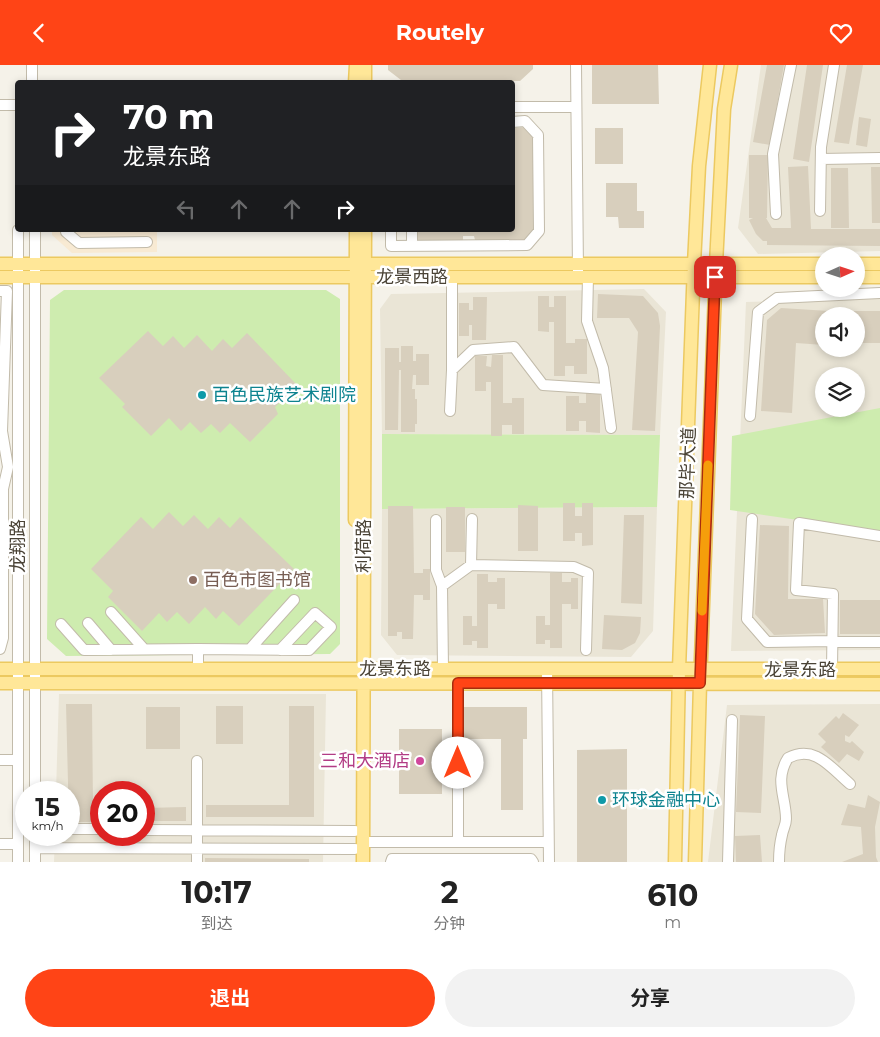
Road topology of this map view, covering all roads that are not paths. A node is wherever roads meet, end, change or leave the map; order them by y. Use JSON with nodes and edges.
{"nodes":[{"id":1,"x":32,"y":65,"type":"edge"},
{"id":2,"x":356,"y":65,"type":"edge"},
{"id":3,"x":365,"y":65,"type":"edge"},
{"id":4,"x":576,"y":65,"type":"edge"},
{"id":5,"x":710,"y":65,"type":"edge"},
{"id":6,"x":731,"y":65,"type":"edge"},
{"id":7,"x":791,"y":65,"type":"edge"},
{"id":8,"x":834,"y":65,"type":"edge"},
{"id":9,"x":32,"y":80,"type":"edge"},
{"id":10,"x":356,"y":80,"type":"edge"},
{"id":11,"x":365,"y":80,"type":"edge"},
{"id":12,"x":0,"y":105,"type":"edge"},
{"id":13,"x":15,"y":105,"type":"edge"},
{"id":14,"x":515,"y":107,"type":"edge"},
{"id":15,"x":576,"y":107,"type":"junction"},
{"id":16,"x":515,"y":121,"type":"edge"},
{"id":17,"x":880,"y":158,"type":"edge"},
{"id":18,"x":821,"y":159,"type":"junction"},
{"id":19,"x":699,"y":166,"type":"junction"},
{"id":20,"x":720,"y":168,"type":"junction"},
{"id":21,"x":820,"y":211,"type":"dead end"},
{"id":22,"x":776,"y":215,"type":"dead end"},
{"id":23,"x":18,"y":232,"type":"edge"},
{"id":24,"x":34,"y":232,"type":"edge"},
{"id":25,"x":66,"y":232,"type":"edge"},
{"id":26,"x":356,"y":232,"type":"edge"},
{"id":27,"x":365,"y":232,"type":"edge"},
{"id":28,"x":391,"y":232,"type":"edge"},
{"id":29,"x":412,"y":232,"type":"edge"},
{"id":30,"x":147,"y":242,"type":"dead end"},
{"id":31,"x":412,"y":246,"type":"junction"},
{"id":32,"x":0,"y":264,"type":"edge"},
{"id":33,"x":815,"y":264,"type":"edge"},
{"id":34,"x":865,"y":264,"type":"edge"},
{"id":35,"x":880,"y":264,"type":"edge"},
{"id":36,"x":18,"y":270,"type":"junction"},
{"id":37,"x":35,"y":270,"type":"junction"},
{"id":38,"x":360,"y":270,"type":"junction"},
{"id":39,"x":694,"y":270,"type":"junction"},
{"id":40,"x":715,"y":270,"type":"junction"},
{"id":41,"x":582,"y":273,"type":"junction"},
{"id":42,"x":815,"y":276,"type":"edge"},
{"id":43,"x":0,"y":277,"type":"edge"},
{"id":44,"x":452,"y":277,"type":"junction"},
{"id":45,"x":865,"y":277,"type":"edge"},
{"id":46,"x":880,"y":277,"type":"edge"},
{"id":47,"x":0,"y":291,"type":"edge"},
{"id":48,"x":880,"y":293,"type":"edge"},
{"id":49,"x":452,"y":370,"type":"junction"},
{"id":50,"x":606,"y":389,"type":"junction"},
{"id":51,"x":450,"y":411,"type":"dead end"},
{"id":52,"x":750,"y":416,"type":"dead end"},
{"id":53,"x":611,"y":428,"type":"dead end"},
{"id":54,"x":6,"y":467,"type":"edge"},
{"id":55,"x":472,"y":519,"type":"dead end"},
{"id":56,"x":752,"y":519,"type":"dead end"},
{"id":57,"x":436,"y":520,"type":"dead end"},
{"id":58,"x":880,"y":536,"type":"edge"},
{"id":59,"x":471,"y":565,"type":"junction"},
{"id":60,"x":442,"y":587,"type":"junction"},
{"id":61,"x":294,"y":600,"type":"dead end"},
{"id":62,"x":111,"y":612,"type":"dead end"},
{"id":63,"x":88,"y":623,"type":"dead end"},
{"id":64,"x":61,"y":624,"type":"dead end"},
{"id":65,"x":832,"y":641,"type":"junction"},
{"id":66,"x":880,"y":642,"type":"edge"},
{"id":67,"x":0,"y":649,"type":"edge"},
{"id":68,"x":144,"y":649,"type":"junction"},
{"id":69,"x":198,"y":649,"type":"junction"},
{"id":70,"x":250,"y":649,"type":"junction"},
{"id":71,"x":110,"y":650,"type":"junction"},
{"id":72,"x":280,"y":650,"type":"junction"},
{"id":73,"x":586,"y":650,"type":"dead end"},
{"id":74,"x":0,"y":669,"type":"edge"},
{"id":75,"x":18,"y":669,"type":"junction"},
{"id":76,"x":35,"y":669,"type":"junction"},
{"id":77,"x":198,"y":669,"type":"junction"},
{"id":78,"x":360,"y":669,"type":"junction"},
{"id":79,"x":443,"y":669,"type":"junction"},
{"id":80,"x":547,"y":669,"type":"junction"},
{"id":81,"x":679,"y":669,"type":"junction"},
{"id":82,"x":832,"y":669,"type":"junction"},
{"id":83,"x":880,"y":669,"type":"edge"},
{"id":84,"x":700,"y":670,"type":"junction"},
{"id":85,"x":0,"y":683,"type":"edge"},
{"id":86,"x":18,"y":683,"type":"junction"},
{"id":87,"x":35,"y":683,"type":"junction"},
{"id":88,"x":360,"y":683,"type":"junction"},
{"id":89,"x":458,"y":683,"type":"junction"},
{"id":90,"x":547,"y":683,"type":"junction"},
{"id":91,"x":679,"y":683,"type":"junction"},
{"id":92,"x":700,"y":683,"type":"junction"},
{"id":93,"x":880,"y":684,"type":"edge"},
{"id":94,"x":732,"y":720,"type":"dead end"},
{"id":95,"x":0,"y":760,"type":"edge"},
{"id":96,"x":18,"y":760,"type":"junction"},
{"id":97,"x":197,"y":761,"type":"dead end"},
{"id":98,"x":18,"y":781,"type":"edge"},
{"id":99,"x":35,"y":781,"type":"edge"},
{"id":100,"x":850,"y":784,"type":"dead end"},
{"id":101,"x":155,"y":830,"type":"edge"},
{"id":102,"x":197,"y":830,"type":"junction"},
{"id":103,"x":355,"y":831,"type":"junction"},
{"id":104,"x":460,"y":842,"type":"junction"},
{"id":105,"x":548,"y":842,"type":"junction"},
{"id":106,"x":0,"y":844,"type":"edge"},
{"id":107,"x":15,"y":844,"type":"edge"},
{"id":108,"x":18,"y":846,"type":"edge"},
{"id":109,"x":35,"y":848,"type":"joint"},
{"id":110,"x":197,"y":849,"type":"junction"},
{"id":111,"x":358,"y":851,"type":"edge"},
{"id":112,"x":462,"y":861,"type":"edge"},
{"id":113,"x":18,"y":862,"type":"edge"},
{"id":114,"x":35,"y":862,"type":"edge"},
{"id":115,"x":197,"y":862,"type":"edge"},
{"id":116,"x":363,"y":862,"type":"edge"},
{"id":117,"x":391,"y":862,"type":"edge"},
{"id":118,"x":533,"y":862,"type":"edge"},
{"id":119,"x":549,"y":862,"type":"edge"},
{"id":120,"x":675,"y":862,"type":"edge"},
{"id":121,"x":695,"y":862,"type":"edge"},
{"id":122,"x":728,"y":862,"type":"edge"},
{"id":123,"x":779,"y":862,"type":"edge"}],
"edges":[{"from":1,"to":9,"type":"street"},
{"from":2,"to":10,"type":"main road"},
{"from":3,"to":11,"type":"main road"},
{"from":4,"to":15,"type":"street"},
{"from":5,"to":19,"type":"main road","name":"那毕大道"},
{"from":6,"to":20,"type":"main road","name":"那毕大道"},
{"from":7,"to":22,"type":"street"},
{"from":8,"to":18,"type":"street"},
{"from":12,"to":13,"type":"street"},
{"from":14,"to":15,"type":"street"},
{"from":15,"to":41,"type":"street"},
{"from":16,"to":31,"type":"street"},
{"from":17,"to":18,"type":"street"},
{"from":18,"to":21,"type":"street"},
{"from":19,"to":20,"type":"main road"},
{"from":19,"to":39,"type":"main road","name":"那毕大道"},
{"from":20,"to":40,"type":"main road","name":"那毕大道"},
{"from":23,"to":36,"type":"street","name":"龙翔路"},
{"from":24,"to":37,"type":"street","name":"龙翔路"},
{"from":25,"to":30,"type":"street"},
{"from":26,"to":38,"type":"main road","name":"利荷路"},
{"from":27,"to":38,"type":"main road","name":"利荷路"},
{"from":28,"to":31,"type":"street"},
{"from":29,"to":31,"type":"street"},
{"from":32,"to":36,"type":"main road","name":"龙景西路"},
{"from":33,"to":40,"type":"main road","name":"龙景西路"},
{"from":34,"to":35,"type":"main road"},
{"from":36,"to":37,"type":"main road","name":"龙景西路"},
{"from":36,"to":43,"type":"main road","name":"龙景西路"},
{"from":36,"to":54,"type":"street","name":"龙翔路"},
{"from":37,"to":38,"type":"main road","name":"龙景西路"},
{"from":37,"to":76,"type":"street","name":"龙翔路"},
{"from":38,"to":41,"type":"main road","name":"龙景西路"},
{"from":38,"to":44,"type":"main road","name":"龙景西路"},
{"from":38,"to":78,"type":"main road","name":"利荷路"},
{"from":39,"to":40,"type":"main road","name":"龙景西路"},
{"from":39,"to":41,"type":"main road","name":"龙景西路"},
{"from":39,"to":81,"type":"main road","name":"那毕大道"},
{"from":40,"to":42,"type":"main road","name":"龙景西路"},
{"from":40,"to":84,"type":"main road","name":"那毕大道"},
{"from":41,"to":44,"type":"main road","name":"龙景西路"},
{"from":41,"to":50,"type":"street"},
{"from":44,"to":49,"type":"street"},
{"from":45,"to":46,"type":"main road"},
{"from":47,"to":54,"type":"street"},
{"from":48,"to":52,"type":"street"},
{"from":49,"to":50,"type":"street"},
{"from":49,"to":51,"type":"street"},
{"from":50,"to":53,"type":"street"},
{"from":54,"to":67,"type":"street"},
{"from":54,"to":75,"type":"street","name":"龙翔路"},
{"from":55,"to":59,"type":"street"},
{"from":56,"to":65,"type":"street"},
{"from":57,"to":60,"type":"street"},
{"from":58,"to":65,"type":"street"},
{"from":59,"to":60,"type":"street"},
{"from":59,"to":73,"type":"street"},
{"from":60,"to":79,"type":"street"},
{"from":61,"to":70,"type":"street"},
{"from":62,"to":68,"type":"street"},
{"from":63,"to":71,"type":"street"},
{"from":64,"to":71,"type":"street"},
{"from":65,"to":66,"type":"street"},
{"from":65,"to":82,"type":"street"},
{"from":68,"to":69,"type":"street"},
{"from":68,"to":71,"type":"street"},
{"from":69,"to":70,"type":"street"},
{"from":69,"to":77,"type":"street"},
{"from":70,"to":72,"type":"street"},
{"from":72,"to":72,"type":"street"},
{"from":74,"to":75,"type":"main road","name":"龙景东路"},
{"from":75,"to":76,"type":"main road","name":"龙景东路"},
{"from":75,"to":86,"type":"street","name":"龙翔路"},
{"from":76,"to":77,"type":"main road","name":"龙景东路"},
{"from":76,"to":87,"type":"street","name":"龙翔路"},
{"from":77,"to":78,"type":"main road","name":"龙景东路"},
{"from":78,"to":79,"type":"main road","name":"龙景东路"},
{"from":78,"to":88,"type":"main road","name":"利荷路"},
{"from":79,"to":80,"type":"main road","name":"龙景东路"},
{"from":80,"to":81,"type":"main road","name":"龙景东路"},
{"from":80,"to":90,"type":"street"},
{"from":81,"to":84,"type":"main road","name":"龙景东路"},
{"from":81,"to":91,"type":"main road","name":"那毕大道"},
{"from":82,"to":83,"type":"main road","name":"龙景东路"},
{"from":82,"to":84,"type":"main road","name":"龙景东路"},
{"from":84,"to":92,"type":"main road","name":"那毕大道"},
{"from":85,"to":86,"type":"main road","name":"龙景东路"},
{"from":86,"to":87,"type":"main road","name":"龙景东路"},
{"from":86,"to":96,"type":"street","name":"龙翔路"},
{"from":87,"to":88,"type":"main road","name":"龙景东路"},
{"from":87,"to":99,"type":"street","name":"龙翔路"},
{"from":88,"to":89,"type":"main road","name":"龙景东路"},
{"from":88,"to":103,"type":"main road","name":"利荷路"},
{"from":88,"to":111,"type":"main road","name":"利荷路"},
{"from":89,"to":90,"type":"main road","name":"龙景东路"},
{"from":89,"to":104,"type":"street"},
{"from":90,"to":91,"type":"main road","name":"龙景东路"},
{"from":90,"to":105,"type":"street"},
{"from":91,"to":92,"type":"main road","name":"龙景东路"},
{"from":91,"to":120,"type":"main road","name":"那毕大道"},
{"from":92,"to":93,"type":"main road","name":"龙景东路"},
{"from":92,"to":121,"type":"main road","name":"那毕大道"},
{"from":94,"to":122,"type":"street"},
{"from":95,"to":96,"type":"street"},
{"from":96,"to":98,"type":"street","name":"龙翔路"},
{"from":97,"to":102,"type":"street"},
{"from":100,"to":123,"type":"street"},
{"from":101,"to":102,"type":"street"},
{"from":102,"to":103,"type":"street"},
{"from":102,"to":110,"type":"street"},
{"from":103,"to":111,"type":"main road","name":"利荷路"},
{"from":104,"to":105,"type":"street"},
{"from":104,"to":111,"type":"street"},
{"from":104,"to":112,"type":"street"},
{"from":105,"to":119,"type":"street"},
{"from":106,"to":107,"type":"street"},
{"from":108,"to":113,"type":"street","name":"龙翔路"},
{"from":109,"to":110,"type":"street"},
{"from":109,"to":114,"type":"street"},
{"from":110,"to":111,"type":"street"},
{"from":110,"to":115,"type":"street"},
{"from":111,"to":116,"type":"main road","name":"利荷路"},
{"from":112,"to":117,"type":"street"},
{"from":112,"to":118,"type":"street"}]}
